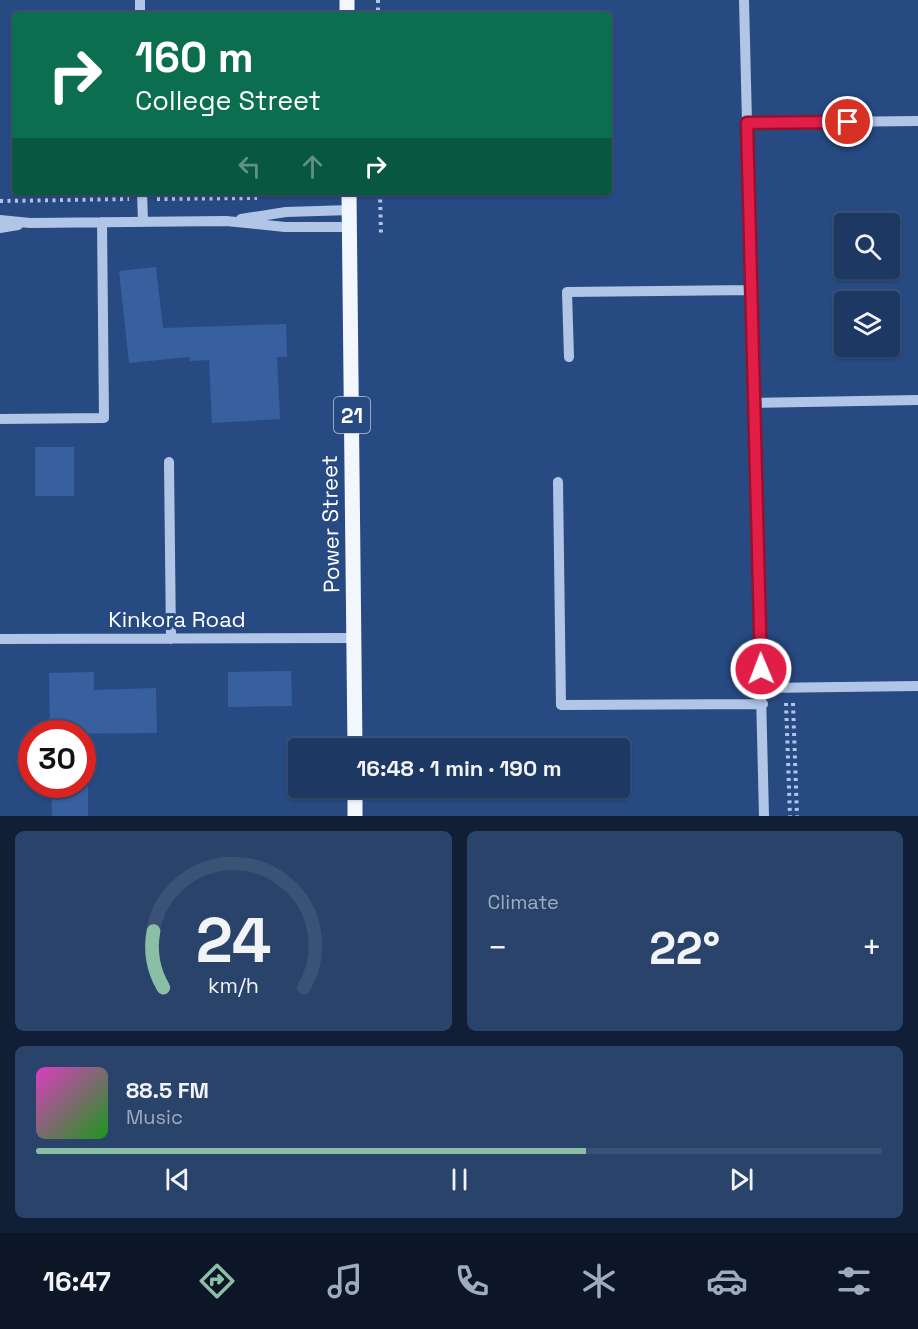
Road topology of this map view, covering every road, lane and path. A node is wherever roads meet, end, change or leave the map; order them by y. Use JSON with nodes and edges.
{"nodes":[{"id":1,"x":744,"y":0,"type":"edge"},
{"id":2,"x":918,"y":121,"type":"edge"},
{"id":3,"x":747,"y":123,"type":"junction"},
{"id":4,"x":142,"y":195,"type":"edge"},
{"id":5,"x":349,"y":195,"type":"edge"},
{"id":6,"x":380,"y":195,"type":"edge"},
{"id":7,"x":350,"y":210,"type":"junction"},
{"id":8,"x":0,"y":219,"type":"edge"},
{"id":9,"x":226,"y":221,"type":"junction"},
{"id":10,"x":102,"y":222,"type":"junction"},
{"id":11,"x":143,"y":222,"type":"junction"},
{"id":12,"x":30,"y":223,"type":"junction"},
{"id":13,"x":350,"y":227,"type":"junction"},
{"id":14,"x":0,"y":228,"type":"edge"},
{"id":15,"x":381,"y":235,"type":"dead end"},
{"id":16,"x":751,"y":290,"type":"junction"},
{"id":17,"x":569,"y":357,"type":"dead end"},
{"id":18,"x":918,"y":400,"type":"edge"},
{"id":19,"x":754,"y":403,"type":"junction"},
{"id":20,"x":0,"y":419,"type":"edge"},
{"id":21,"x":169,"y":462,"type":"dead end"},
{"id":22,"x":558,"y":482,"type":"dead end"},
{"id":23,"x":354,"y":638,"type":"junction"},
{"id":24,"x":0,"y":639,"type":"edge"},
{"id":25,"x":171,"y":639,"type":"junction"},
{"id":26,"x":918,"y":686,"type":"edge"},
{"id":27,"x":762,"y":688,"type":"junction"},
{"id":28,"x":792,"y":688,"type":"junction"},
{"id":29,"x":762,"y":704,"type":"junction"},
{"id":30,"x":355,"y":738,"type":"edge"},
{"id":31,"x":355,"y":798,"type":"edge"},
{"id":32,"x":355,"y":816,"type":"edge"},
{"id":33,"x":764,"y":816,"type":"edge"},
{"id":34,"x":790,"y":816,"type":"edge"},
{"id":35,"x":797,"y":816,"type":"edge"}],
"edges":[{"from":1,"to":3,"type":"street"},
{"from":2,"to":3,"type":"street"},
{"from":3,"to":16,"type":"street"},
{"from":4,"to":11,"type":"street"},
{"from":5,"to":7,"type":"main road","name":"Power Street","number":"21"},
{"from":6,"to":15,"type":"path"},
{"from":7,"to":9,"type":"street"},
{"from":7,"to":13,"type":"main road","name":"Power Street","number":"21"},
{"from":8,"to":12,"type":"street"},
{"from":9,"to":11,"type":"street"},
{"from":9,"to":13,"type":"street"},
{"from":10,"to":11,"type":"street"},
{"from":10,"to":12,"type":"street"},
{"from":10,"to":20,"type":"street"},
{"from":12,"to":14,"type":"street"},
{"from":13,"to":23,"type":"main road","name":"Power Street","number":"21"},
{"from":16,"to":17,"type":"street"},
{"from":16,"to":19,"type":"street"},
{"from":18,"to":19,"type":"street"},
{"from":19,"to":27,"type":"street"},
{"from":21,"to":25,"type":"street"},
{"from":22,"to":29,"type":"street"},
{"from":23,"to":25,"type":"street","name":"Kinkora Road"},
{"from":23,"to":30,"type":"main road","name":"Power Street","number":"21"},
{"from":24,"to":25,"type":"street","name":"Kinkora Road"},
{"from":26,"to":28,"type":"street"},
{"from":27,"to":28,"type":"street"},
{"from":27,"to":29,"type":"street"},
{"from":27,"to":34,"type":"path"},
{"from":28,"to":35,"type":"path"},
{"from":29,"to":33,"type":"street"},
{"from":31,"to":32,"type":"main road"}]}
